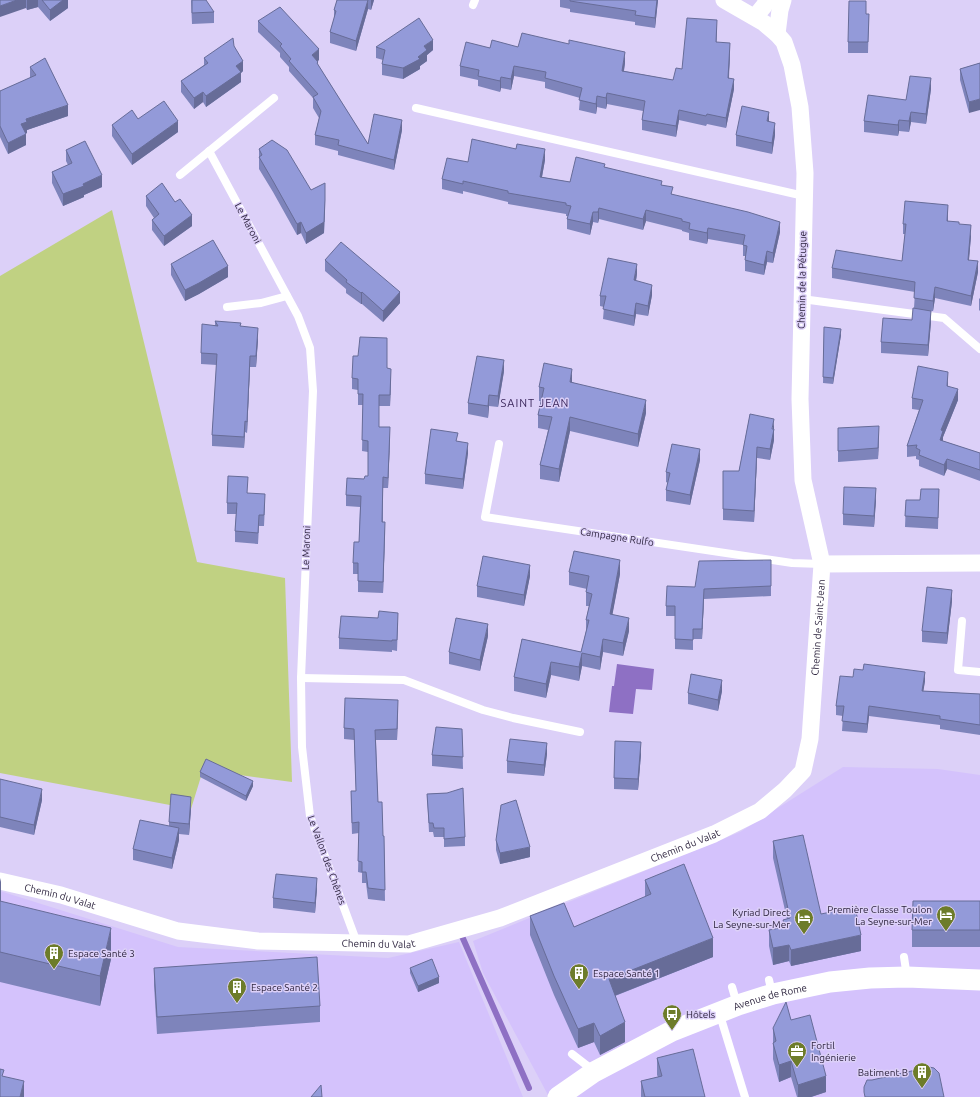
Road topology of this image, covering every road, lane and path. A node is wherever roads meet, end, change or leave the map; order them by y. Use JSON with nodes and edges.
{"nodes":[{"id":1,"x":724,"y":0,"type":"edge"},
{"id":2,"x":767,"y":0,"type":"edge"},
{"id":3,"x":783,"y":0,"type":"edge"},
{"id":4,"x":755,"y":17,"type":"junction"},
{"id":5,"x":777,"y":34,"type":"junction"},
{"id":6,"x":274,"y":98,"type":"dead end"},
{"id":7,"x":416,"y":108,"type":"dead end"},
{"id":8,"x":209,"y":151,"type":"junction"},
{"id":9,"x":180,"y":174,"type":"dead end"},
{"id":10,"x":804,"y":196,"type":"junction"},
{"id":11,"x":288,"y":296,"type":"junction"},
{"id":12,"x":802,"y":299,"type":"junction"},
{"id":13,"x":227,"y":307,"type":"dead end"},
{"id":14,"x":980,"y":349,"type":"edge"},
{"id":15,"x":499,"y":444,"type":"dead end"},
{"id":16,"x":980,"y":563,"type":"edge"},
{"id":17,"x":822,"y":564,"type":"junction"},
{"id":18,"x":962,"y":621,"type":"dead end"},
{"id":19,"x":980,"y":672,"type":"edge"},
{"id":20,"x":301,"y":678,"type":"junction"},
{"id":21,"x":580,"y":732,"type":"dead end"},
{"id":22,"x":742,"y":820,"type":"joint"},
{"id":23,"x":0,"y":881,"type":"edge"},
{"id":24,"x":357,"y":943,"type":"junction"},
{"id":25,"x":904,"y":957,"type":"dead end"},
{"id":26,"x":907,"y":977,"type":"junction"},
{"id":27,"x":980,"y":980,"type":"edge"},
{"id":28,"x":730,"y":1001,"type":"junction"},
{"id":29,"x":572,"y":1054,"type":"dead end"},
{"id":30,"x":594,"y":1072,"type":"junction"},
{"id":31,"x":558,"y":1097,"type":"edge"},
{"id":32,"x":744,"y":1097,"type":"edge"}],
"edges":[{"from":1,"to":4,"type":"street"},
{"from":2,"to":4,"type":"street"},
{"from":3,"to":5,"type":"street"},
{"from":4,"to":5,"type":"street"},
{"from":5,"to":10,"type":"street","name":"Chemin de la Pétugue"},
{"from":6,"to":8,"type":"lane"},
{"from":7,"to":10,"type":"lane"},
{"from":8,"to":9,"type":"lane"},
{"from":8,"to":11,"type":"lane","name":"Le Maroni"},
{"from":10,"to":12,"type":"street","name":"Chemin de la Pétugue"},
{"from":11,"to":13,"type":"lane"},
{"from":11,"to":20,"type":"lane","name":"Le Maroni"},
{"from":12,"to":14,"type":"lane"},
{"from":12,"to":17,"type":"street","name":"Chemin de la Pétugue"},
{"from":15,"to":17,"type":"lane","name":"Campagne Rulfo"},
{"from":16,"to":17,"type":"street"},
{"from":17,"to":22,"type":"street","name":"Chemin de Saint-Jean"},
{"from":18,"to":19,"type":"lane"},
{"from":20,"to":21,"type":"lane"},
{"from":20,"to":24,"type":"lane","name":"Le Vallon des Chênes"},
{"from":22,"to":24,"type":"street","name":"Chemin du Valat"},
{"from":23,"to":24,"type":"street","name":"Chemin du Valat"},
{"from":25,"to":26,"type":"lane"},
{"from":26,"to":27,"type":"street","name":"Avenue de Rome"},
{"from":26,"to":28,"type":"street","name":"Avenue de Rome"},
{"from":28,"to":30,"type":"street","name":"Avenue de Rome"},
{"from":28,"to":32,"type":"lane"},
{"from":29,"to":30,"type":"lane"},
{"from":30,"to":31,"type":"street","name":"Avenue de Rome"}]}
